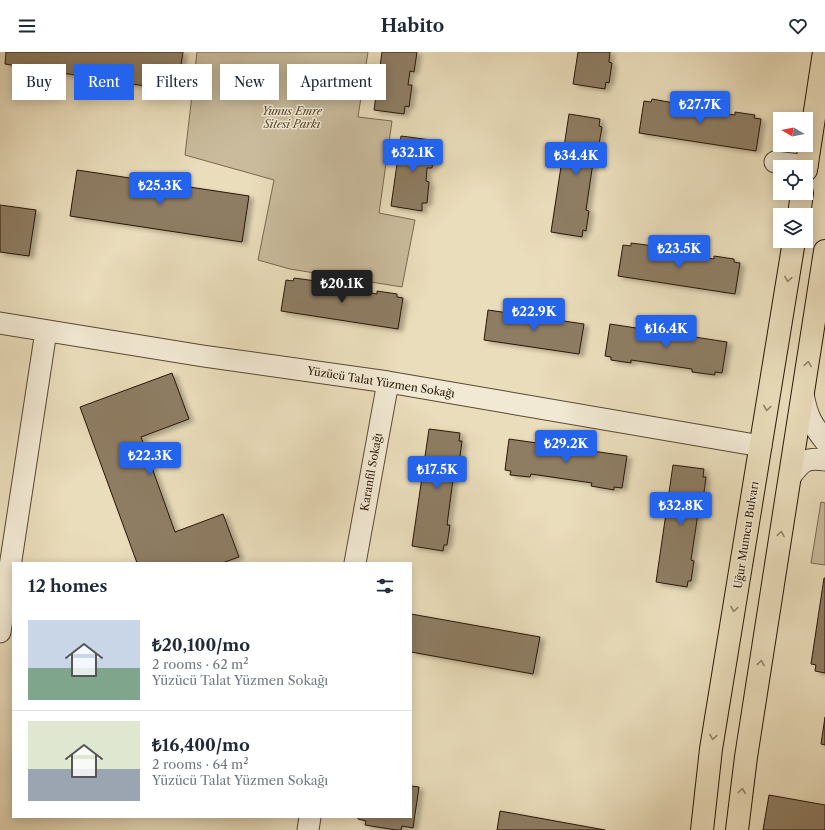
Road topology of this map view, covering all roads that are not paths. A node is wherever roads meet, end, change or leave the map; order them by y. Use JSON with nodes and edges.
{"nodes":[{"id":1,"x":824,"y":52,"type":"edge"},
{"id":2,"x":807,"y":160,"type":"edge"},
{"id":3,"x":793,"y":248,"type":"edge"},
{"id":4,"x":825,"y":251,"type":"edge"},
{"id":5,"x":0,"y":323,"type":"edge"},
{"id":6,"x":46,"y":331,"type":"junction"},
{"id":7,"x":388,"y":382,"type":"junction"},
{"id":8,"x":803,"y":394,"type":"junction"},
{"id":9,"x":825,"y":441,"type":"edge"},
{"id":10,"x":761,"y":446,"type":"junction"},
{"id":11,"x":794,"y":451,"type":"junction"},
{"id":12,"x":825,"y":460,"type":"edge"},
{"id":13,"x":790,"y":477,"type":"junction"},
{"id":14,"x":355,"y":562,"type":"edge"},
{"id":15,"x":0,"y":631,"type":"edge"},
{"id":16,"x":12,"y":632,"type":"edge"},
{"id":17,"x":310,"y":818,"type":"edge"},
{"id":18,"x":308,"y":830,"type":"edge"},
{"id":19,"x":702,"y":830,"type":"edge"},
{"id":20,"x":736,"y":830,"type":"edge"}],
"edges":[{"from":1,"to":2,"type":"main road"},
{"from":3,"to":10,"type":"main road","name":"Uğur Mumcu Bulvarı","one_way":true},
{"from":8,"to":4,"type":"main road","one_way":true},
{"from":5,"to":6,"type":"street","name":"Yüzücü Talat Yüzmen Sokağı"},
{"from":6,"to":7,"type":"street","name":"Yüzücü Talat Yüzmen Sokağı"},
{"from":6,"to":15,"type":"street"},
{"from":7,"to":10,"type":"street","name":"Yüzücü Talat Yüzmen Sokağı"},
{"from":7,"to":14,"type":"street","name":"Karanfil Sokağı"},
{"from":8,"to":9,"type":"street"},
{"from":8,"to":11,"type":"main road"},
{"from":10,"to":11,"type":"main road"},
{"from":10,"to":19,"type":"main road","name":"Uğur Mumcu Bulvarı","one_way":true},
{"from":11,"to":13,"type":"main road"},
{"from":12,"to":13,"type":"street"},
{"from":20,"to":13,"type":"main road","one_way":true},
{"from":15,"to":16,"type":"street"},
{"from":17,"to":18,"type":"street"}]}
